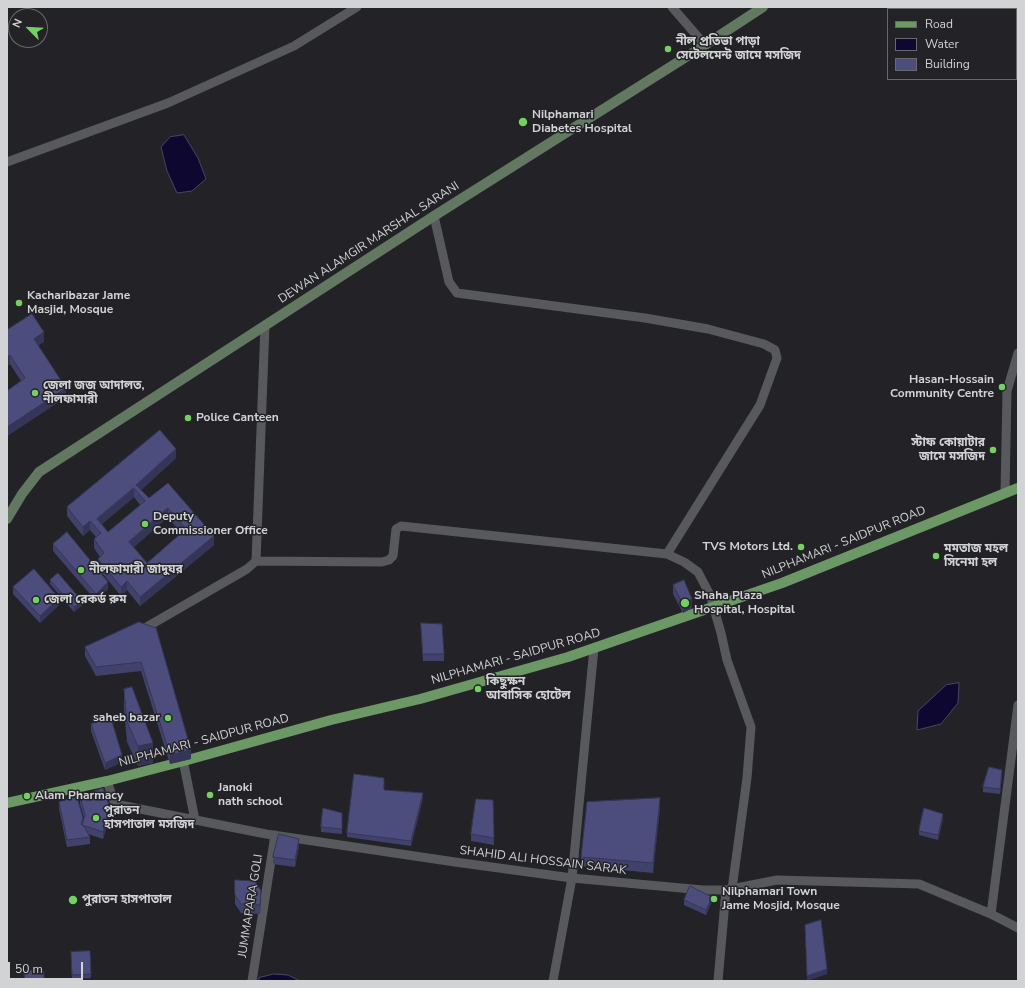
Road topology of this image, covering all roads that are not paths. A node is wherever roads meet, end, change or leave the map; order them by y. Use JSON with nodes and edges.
{"nodes":[{"id":1,"x":358,"y":7,"type":"edge"},
{"id":2,"x":672,"y":7,"type":"edge"},
{"id":3,"x":763,"y":7,"type":"edge"},
{"id":4,"x":705,"y":45,"type":"junction"},
{"id":5,"x":7,"y":162,"type":"edge"},
{"id":6,"x":434,"y":216,"type":"junction"},
{"id":7,"x":264,"y":325,"type":"junction"},
{"id":8,"x":1018,"y":353,"type":"edge"},
{"id":9,"x":1018,"y":488,"type":"edge"},
{"id":10,"x":1005,"y":492,"type":"junction"},
{"id":11,"x":22,"y":494,"type":"junction"},
{"id":12,"x":7,"y":508,"type":"edge"},
{"id":13,"x":7,"y":519,"type":"edge"},
{"id":14,"x":667,"y":554,"type":"junction"},
{"id":15,"x":256,"y":562,"type":"junction"},
{"id":16,"x":714,"y":607,"type":"junction"},
{"id":17,"x":149,"y":643,"type":"edge"},
{"id":18,"x":594,"y":648,"type":"junction"},
{"id":19,"x":1018,"y":705,"type":"edge"},
{"id":20,"x":180,"y":746,"type":"edge"},
{"id":21,"x":184,"y":761,"type":"junction"},
{"id":22,"x":107,"y":781,"type":"junction"},
{"id":23,"x":7,"y":803,"type":"edge"},
{"id":24,"x":195,"y":820,"type":"junction"},
{"id":25,"x":275,"y":835,"type":"junction"},
{"id":26,"x":572,"y":878,"type":"junction"},
{"id":27,"x":729,"y":890,"type":"junction"},
{"id":28,"x":991,"y":914,"type":"junction"},
{"id":29,"x":1018,"y":928,"type":"edge"},
{"id":30,"x":252,"y":981,"type":"edge"},
{"id":31,"x":553,"y":981,"type":"edge"},
{"id":32,"x":718,"y":981,"type":"edge"}],
"edges":[{"from":1,"to":5,"type":"street"},
{"from":2,"to":4,"type":"street"},
{"from":3,"to":4,"type":"street","name":"DEWAN ALAMGIR MARSHAL SARANI"},
{"from":4,"to":6,"type":"street","name":"DEWAN ALAMGIR MARSHAL SARANI"},
{"from":6,"to":7,"type":"street","name":"DEWAN ALAMGIR MARSHAL SARANI"},
{"from":6,"to":14,"type":"street"},
{"from":7,"to":11,"type":"street","name":"DEWAN ALAMGIR MARSHAL SARANI"},
{"from":7,"to":15,"type":"street"},
{"from":8,"to":10,"type":"street"},
{"from":9,"to":10,"type":"main road","name":"NILPHAMARI - SAIDPUR ROAD"},
{"from":10,"to":16,"type":"main road","name":"NILPHAMARI - SAIDPUR ROAD"},
{"from":11,"to":12,"type":"street"},
{"from":11,"to":13,"type":"street","name":"DEWAN ALAMGIR MARSHAL SARANI"},
{"from":14,"to":15,"type":"street"},
{"from":14,"to":16,"type":"street"},
{"from":15,"to":17,"type":"street"},
{"from":16,"to":18,"type":"main road","name":"NILPHAMARI - SAIDPUR ROAD"},
{"from":16,"to":27,"type":"street"},
{"from":18,"to":21,"type":"main road","name":"NILPHAMARI - SAIDPUR ROAD"},
{"from":18,"to":26,"type":"street"},
{"from":19,"to":28,"type":"street"},
{"from":20,"to":21,"type":"street"},
{"from":21,"to":22,"type":"main road","name":"NILPHAMARI - SAIDPUR ROAD"},
{"from":21,"to":24,"type":"street"},
{"from":22,"to":23,"type":"main road","name":"NILPHAMARI - SAIDPUR ROAD"},
{"from":22,"to":24,"type":"street","name":"SHAHID ALI HOSSAIN SARAK"},
{"from":24,"to":25,"type":"street","name":"SHAHID ALI HOSSAIN SARAK"},
{"from":25,"to":26,"type":"street","name":"SHAHID ALI HOSSAIN SARAK"},
{"from":25,"to":30,"type":"street","name":"JUMMAPARA GOLI"},
{"from":26,"to":27,"type":"street","name":"SHAHID ALI HOSSAIN SARAK"},
{"from":26,"to":31,"type":"street"},
{"from":27,"to":28,"type":"street","name":"SHAHID ALI HOSSAIN SARAK"},
{"from":27,"to":32,"type":"street"},
{"from":28,"to":29,"type":"street","name":"SHAHID ALI HOSSAIN SARAK"}]}
